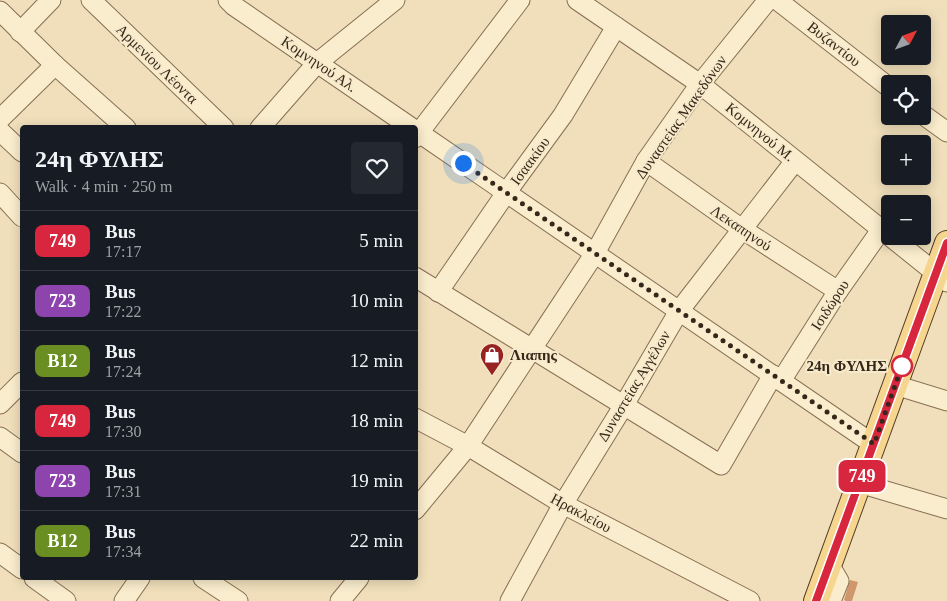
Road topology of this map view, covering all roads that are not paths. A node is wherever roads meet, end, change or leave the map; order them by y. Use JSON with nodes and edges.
{"nodes":[{"id":1,"x":51,"y":0,"type":"edge"},
{"id":2,"x":91,"y":0,"type":"edge"},
{"id":3,"x":228,"y":0,"type":"edge"},
{"id":4,"x":395,"y":0,"type":"edge"},
{"id":5,"x":520,"y":0,"type":"edge"},
{"id":6,"x":577,"y":0,"type":"edge"},
{"id":7,"x":768,"y":0,"type":"edge"},
{"id":8,"x":777,"y":0,"type":"edge"},
{"id":9,"x":0,"y":11,"type":"edge"},
{"id":10,"x":616,"y":27,"type":"junction"},
{"id":11,"x":20,"y":32,"type":"junction"},
{"id":12,"x":317,"y":63,"type":"junction"},
{"id":13,"x":54,"y":65,"type":"junction"},
{"id":14,"x":881,"y":81,"type":"edge"},
{"id":15,"x":700,"y":84,"type":"junction"},
{"id":16,"x":0,"y":119,"type":"edge"},
{"id":17,"x":931,"y":120,"type":"edge"},
{"id":18,"x":123,"y":125,"type":"edge"},
{"id":19,"x":221,"y":125,"type":"edge"},
{"id":20,"x":263,"y":125,"type":"edge"},
{"id":21,"x":405,"y":125,"type":"edge"},
{"id":22,"x":418,"y":128,"type":"edge"},
{"id":23,"x":0,"y":131,"type":"edge"},
{"id":24,"x":947,"y":132,"type":"edge"},
{"id":25,"x":418,"y":134,"type":"edge"},
{"id":26,"x":20,"y":150,"type":"edge"},
{"id":27,"x":796,"y":160,"type":"junction"},
{"id":28,"x":646,"y":161,"type":"junction"},
{"id":29,"x":0,"y":193,"type":"edge"},
{"id":30,"x":506,"y":193,"type":"junction"},
{"id":31,"x":20,"y":215,"type":"edge"},
{"id":32,"x":742,"y":229,"type":"junction"},
{"id":33,"x":881,"y":230,"type":"joint"},
{"id":34,"x":947,"y":243,"type":"edge"},
{"id":35,"x":900,"y":245,"type":"edge"},
{"id":36,"x":595,"y":253,"type":"junction"},
{"id":37,"x":941,"y":278,"type":"edge"},
{"id":38,"x":418,"y":279,"type":"edge"},
{"id":39,"x":438,"y":292,"type":"junction"},
{"id":40,"x":838,"y":292,"type":"junction"},
{"id":41,"x":679,"y":311,"type":"junction"},
{"id":42,"x":532,"y":348,"type":"junction"},
{"id":43,"x":777,"y":378,"type":"junction"},
{"id":44,"x":20,"y":384,"type":"edge"},
{"id":45,"x":895,"y":385,"type":"junction"},
{"id":46,"x":947,"y":401,"type":"edge"},
{"id":47,"x":0,"y":404,"type":"edge"},
{"id":48,"x":624,"y":405,"type":"junction"},
{"id":49,"x":418,"y":420,"type":"edge"},
{"id":50,"x":0,"y":437,"type":"edge"},
{"id":51,"x":874,"y":444,"type":"junction"},
{"id":52,"x":468,"y":446,"type":"junction"},
{"id":53,"x":20,"y":451,"type":"edge"},
{"id":54,"x":859,"y":483,"type":"junction"},
{"id":55,"x":562,"y":504,"type":"junction"},
{"id":56,"x":418,"y":506,"type":"edge"},
{"id":57,"x":947,"y":509,"type":"edge"},
{"id":58,"x":0,"y":552,"type":"edge"},
{"id":59,"x":829,"y":564,"type":"junction"},
{"id":60,"x":20,"y":567,"type":"edge"},
{"id":61,"x":37,"y":580,"type":"edge"},
{"id":62,"x":139,"y":580,"type":"edge"},
{"id":63,"x":206,"y":580,"type":"edge"},
{"id":64,"x":357,"y":580,"type":"edge"},
{"id":65,"x":66,"y":601,"type":"edge"},
{"id":66,"x":124,"y":601,"type":"edge"},
{"id":67,"x":238,"y":601,"type":"edge"},
{"id":68,"x":340,"y":601,"type":"edge"},
{"id":69,"x":510,"y":601,"type":"edge"},
{"id":70,"x":750,"y":601,"type":"edge"},
{"id":71,"x":816,"y":601,"type":"edge"},
{"id":72,"x":831,"y":601,"type":"edge"}],
"edges":[{"from":1,"to":11,"type":"street"},
{"from":2,"to":19,"type":"street","name":"Αρμενίου Λέοντα"},
{"from":3,"to":12,"type":"street","name":"Κομνηνού Αλ."},
{"from":4,"to":12,"type":"street"},
{"from":5,"to":22,"type":"street"},
{"from":6,"to":10,"type":"street","name":"Κομνηνού Μ."},
{"from":7,"to":15,"type":"street","name":"Δυναστείας Μακεδόνων"},
{"from":8,"to":14,"type":"street","name":"Βυζαντίου"},
{"from":9,"to":11,"type":"street"},
{"from":10,"to":15,"type":"street","name":"Κομνηνού Μ."},
{"from":10,"to":30,"type":"street","name":"Ισαακίου"},
{"from":11,"to":13,"type":"street"},
{"from":12,"to":20,"type":"street"},
{"from":12,"to":21,"type":"street","name":"Κομνηνού Αλ."},
{"from":13,"to":16,"type":"street"},
{"from":13,"to":18,"type":"street"},
{"from":15,"to":27,"type":"street","name":"Κομνηνού Μ."},
{"from":15,"to":28,"type":"street","name":"Δυναστείας Μακεδόνων"},
{"from":17,"to":24,"type":"street"},
{"from":23,"to":26,"type":"street"},
{"from":25,"to":30,"type":"street","name":"Κομνηνού Αλ."},
{"from":27,"to":32,"type":"street","name":"Δυναστείας Αγγέλων"},
{"from":27,"to":33,"type":"street","name":"Κομνηνού Μ."},
{"from":28,"to":32,"type":"street","name":"Λεκαπηνού"},
{"from":28,"to":36,"type":"street","name":"Δυναστείας Μακεδόνων"},
{"from":29,"to":31,"type":"street"},
{"from":30,"to":36,"type":"street","name":"Κομνηνού Αλ."},
{"from":30,"to":39,"type":"street","name":"Ισαακίου"},
{"from":32,"to":40,"type":"street","name":"Λεκαπηνού"},
{"from":32,"to":41,"type":"street","name":"Δυναστείας Αγγέλων"},
{"from":33,"to":40,"type":"street","name":"Ισιδώρου"},
{"from":34,"to":37,"type":"main road"},
{"from":35,"to":37,"type":"street","name":"Κομνηνού Μ."},
{"from":36,"to":41,"type":"street","name":"Κομνηνού Αλ."},
{"from":36,"to":42,"type":"street","name":"Δυναστείας Μακεδόνων"},
{"from":37,"to":45,"type":"main road"},
{"from":38,"to":39,"type":"street"},
{"from":39,"to":42,"type":"street"},
{"from":40,"to":43,"type":"street","name":"Ισιδώρου"},
{"from":41,"to":43,"type":"street","name":"Κομνηνού Αλ."},
{"from":41,"to":48,"type":"street","name":"Δυναστείας Αγγέλων"},
{"from":42,"to":48,"type":"street"},
{"from":42,"to":52,"type":"street","name":"Δυναστείας Μακεδόνων"},
{"from":43,"to":48,"type":"street","name":"Ισιδώρου"},
{"from":43,"to":51,"type":"street","name":"Κομνηνού Αλ."},
{"from":44,"to":47,"type":"street"},
{"from":45,"to":46,"type":"street"},
{"from":45,"to":51,"type":"main road"},
{"from":48,"to":55,"type":"street","name":"Δυναστείας Αγγέλων"},
{"from":49,"to":52,"type":"street","name":"Ηρακλείου"},
{"from":50,"to":53,"type":"street"},
{"from":51,"to":54,"type":"main road"},
{"from":52,"to":55,"type":"street","name":"Ηρακλείου"},
{"from":52,"to":56,"type":"street","name":"Δυναστείας Μακεδόνων"},
{"from":54,"to":57,"type":"street"},
{"from":54,"to":59,"type":"main road"},
{"from":55,"to":69,"type":"street","name":"Δυναστείας Αγγέλων"},
{"from":55,"to":70,"type":"street","name":"Ηρακλείου"},
{"from":58,"to":60,"type":"street"},
{"from":59,"to":71,"type":"main road"},
{"from":59,"to":72,"type":"street"},
{"from":61,"to":65,"type":"street"},
{"from":62,"to":66,"type":"street"},
{"from":63,"to":67,"type":"street"},
{"from":64,"to":68,"type":"street"}]}
